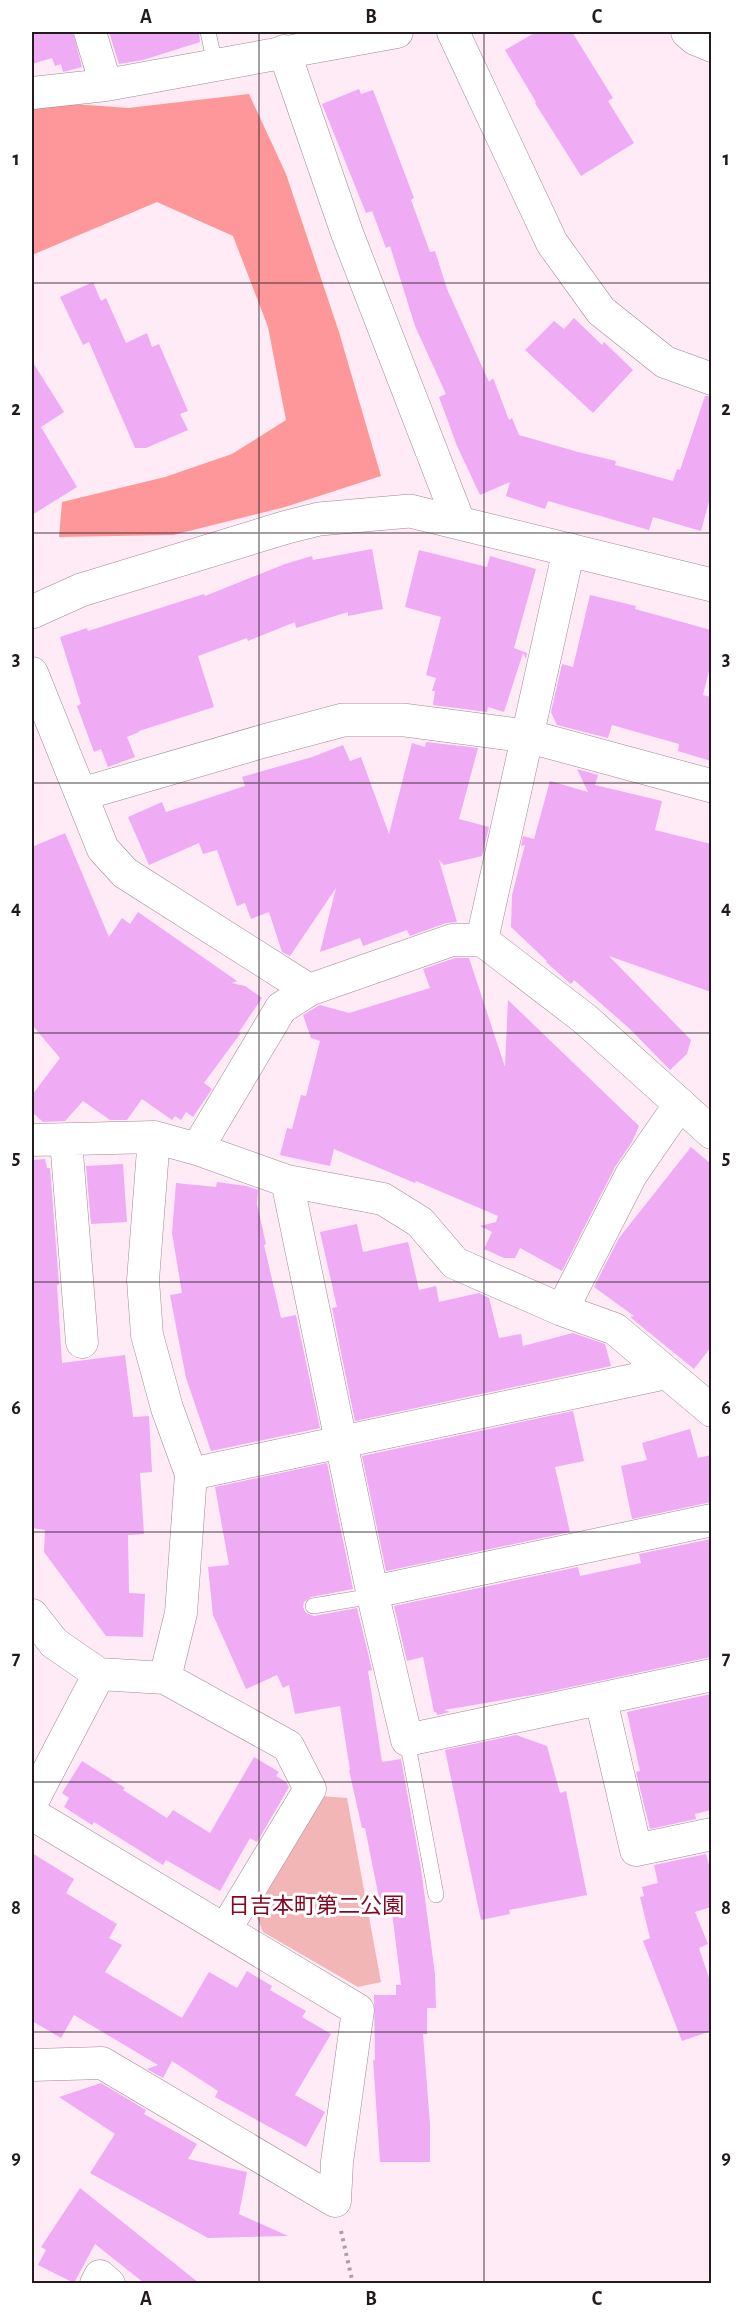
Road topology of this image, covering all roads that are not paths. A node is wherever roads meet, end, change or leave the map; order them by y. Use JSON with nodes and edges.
{"nodes":[{"id":1,"x":90,"y":32,"type":"edge"},
{"id":2,"x":208,"y":32,"type":"edge"},
{"id":3,"x":397,"y":32,"type":"edge"},
{"id":4,"x":453,"y":32,"type":"edge"},
{"id":5,"x":687,"y":32,"type":"edge"},
{"id":6,"x":711,"y":46,"type":"edge"},
{"id":7,"x":284,"y":51,"type":"junction"},
{"id":8,"x":215,"y":64,"type":"junction"},
{"id":9,"x":106,"y":85,"type":"junction"},
{"id":10,"x":32,"y":93,"type":"edge"},
{"id":11,"x":711,"y":379,"type":"edge"},
{"id":12,"x":459,"y":522,"type":"junction"},
{"id":13,"x":569,"y":549,"type":"junction"},
{"id":14,"x":711,"y":585,"type":"edge"},
{"id":15,"x":32,"y":612,"type":"edge"},
{"id":16,"x":32,"y":673,"type":"edge"},
{"id":17,"x":527,"y":736,"type":"junction"},
{"id":18,"x":711,"y":786,"type":"edge"},
{"id":19,"x":82,"y":794,"type":"junction"},
{"id":20,"x":482,"y":940,"type":"junction"},
{"id":21,"x":309,"y":990,"type":"junction"},
{"id":22,"x":680,"y":1104,"type":"junction"},
{"id":23,"x":711,"y":1133,"type":"edge"},
{"id":24,"x":154,"y":1137,"type":"junction"},
{"id":25,"x":32,"y":1140,"type":"edge"},
{"id":26,"x":66,"y":1140,"type":"junction"},
{"id":27,"x":197,"y":1149,"type":"junction"},
{"id":28,"x":287,"y":1181,"type":"junction"},
{"id":29,"x":562,"y":1310,"type":"junction"},
{"id":30,"x":82,"y":1341,"type":"dead end"},
{"id":31,"x":666,"y":1372,"type":"junction"},
{"id":32,"x":711,"y":1411,"type":"edge"},
{"id":33,"x":341,"y":1443,"type":"junction"},
{"id":34,"x":191,"y":1474,"type":"junction"},
{"id":35,"x":711,"y":1520,"type":"edge"},
{"id":36,"x":373,"y":1594,"type":"junction"},
{"id":37,"x":313,"y":1606,"type":"dead end"},
{"id":38,"x":32,"y":1615,"type":"edge"},
{"id":39,"x":99,"y":1674,"type":"junction"},
{"id":40,"x":711,"y":1675,"type":"edge"},
{"id":41,"x":165,"y":1678,"type":"junction"},
{"id":42,"x":601,"y":1700,"type":"junction"},
{"id":43,"x":408,"y":1740,"type":"junction"},
{"id":44,"x":32,"y":1802,"type":"edge"},
{"id":45,"x":32,"y":1814,"type":"edge"},
{"id":46,"x":711,"y":1834,"type":"edge"},
{"id":47,"x":436,"y":1895,"type":"dead end"},
{"id":48,"x":225,"y":1930,"type":"junction"},
{"id":49,"x":32,"y":2065,"type":"edge"},
{"id":50,"x":96,"y":2283,"type":"edge"},
{"id":51,"x":109,"y":2283,"type":"edge"}],
"edges":[{"from":1,"to":9,"type":"street"},
{"from":2,"to":8,"type":"lane"},
{"from":3,"to":7,"type":"street"},
{"from":4,"to":11,"type":"street"},
{"from":5,"to":6,"type":"street"},
{"from":7,"to":8,"type":"street"},
{"from":7,"to":12,"type":"street"},
{"from":8,"to":9,"type":"street"},
{"from":9,"to":10,"type":"street"},
{"from":12,"to":13,"type":"street"},
{"from":12,"to":15,"type":"street"},
{"from":13,"to":14,"type":"street"},
{"from":13,"to":17,"type":"street"},
{"from":16,"to":19,"type":"street"},
{"from":17,"to":18,"type":"street"},
{"from":17,"to":19,"type":"street"},
{"from":17,"to":20,"type":"street"},
{"from":19,"to":21,"type":"street"},
{"from":20,"to":21,"type":"street"},
{"from":20,"to":22,"type":"street"},
{"from":21,"to":27,"type":"street"},
{"from":22,"to":23,"type":"street"},
{"from":22,"to":29,"type":"street"},
{"from":24,"to":26,"type":"street"},
{"from":24,"to":27,"type":"street"},
{"from":24,"to":34,"type":"street"},
{"from":25,"to":26,"type":"street"},
{"from":26,"to":30,"type":"street"},
{"from":27,"to":28,"type":"street"},
{"from":28,"to":29,"type":"street"},
{"from":28,"to":33,"type":"street"},
{"from":29,"to":31,"type":"street"},
{"from":31,"to":32,"type":"street"},
{"from":31,"to":33,"type":"street"},
{"from":33,"to":34,"type":"street"},
{"from":33,"to":36,"type":"street"},
{"from":34,"to":41,"type":"street"},
{"from":35,"to":36,"type":"street"},
{"from":36,"to":37,"type":"lane"},
{"from":36,"to":43,"type":"street"},
{"from":38,"to":39,"type":"street"},
{"from":39,"to":41,"type":"street"},
{"from":39,"to":44,"type":"street"},
{"from":40,"to":42,"type":"street"},
{"from":41,"to":48,"type":"street"},
{"from":42,"to":43,"type":"street"},
{"from":42,"to":46,"type":"street"},
{"from":43,"to":47,"type":"lane"},
{"from":45,"to":48,"type":"street"},
{"from":48,"to":49,"type":"street"},
{"from":50,"to":51,"type":"street"}]}
